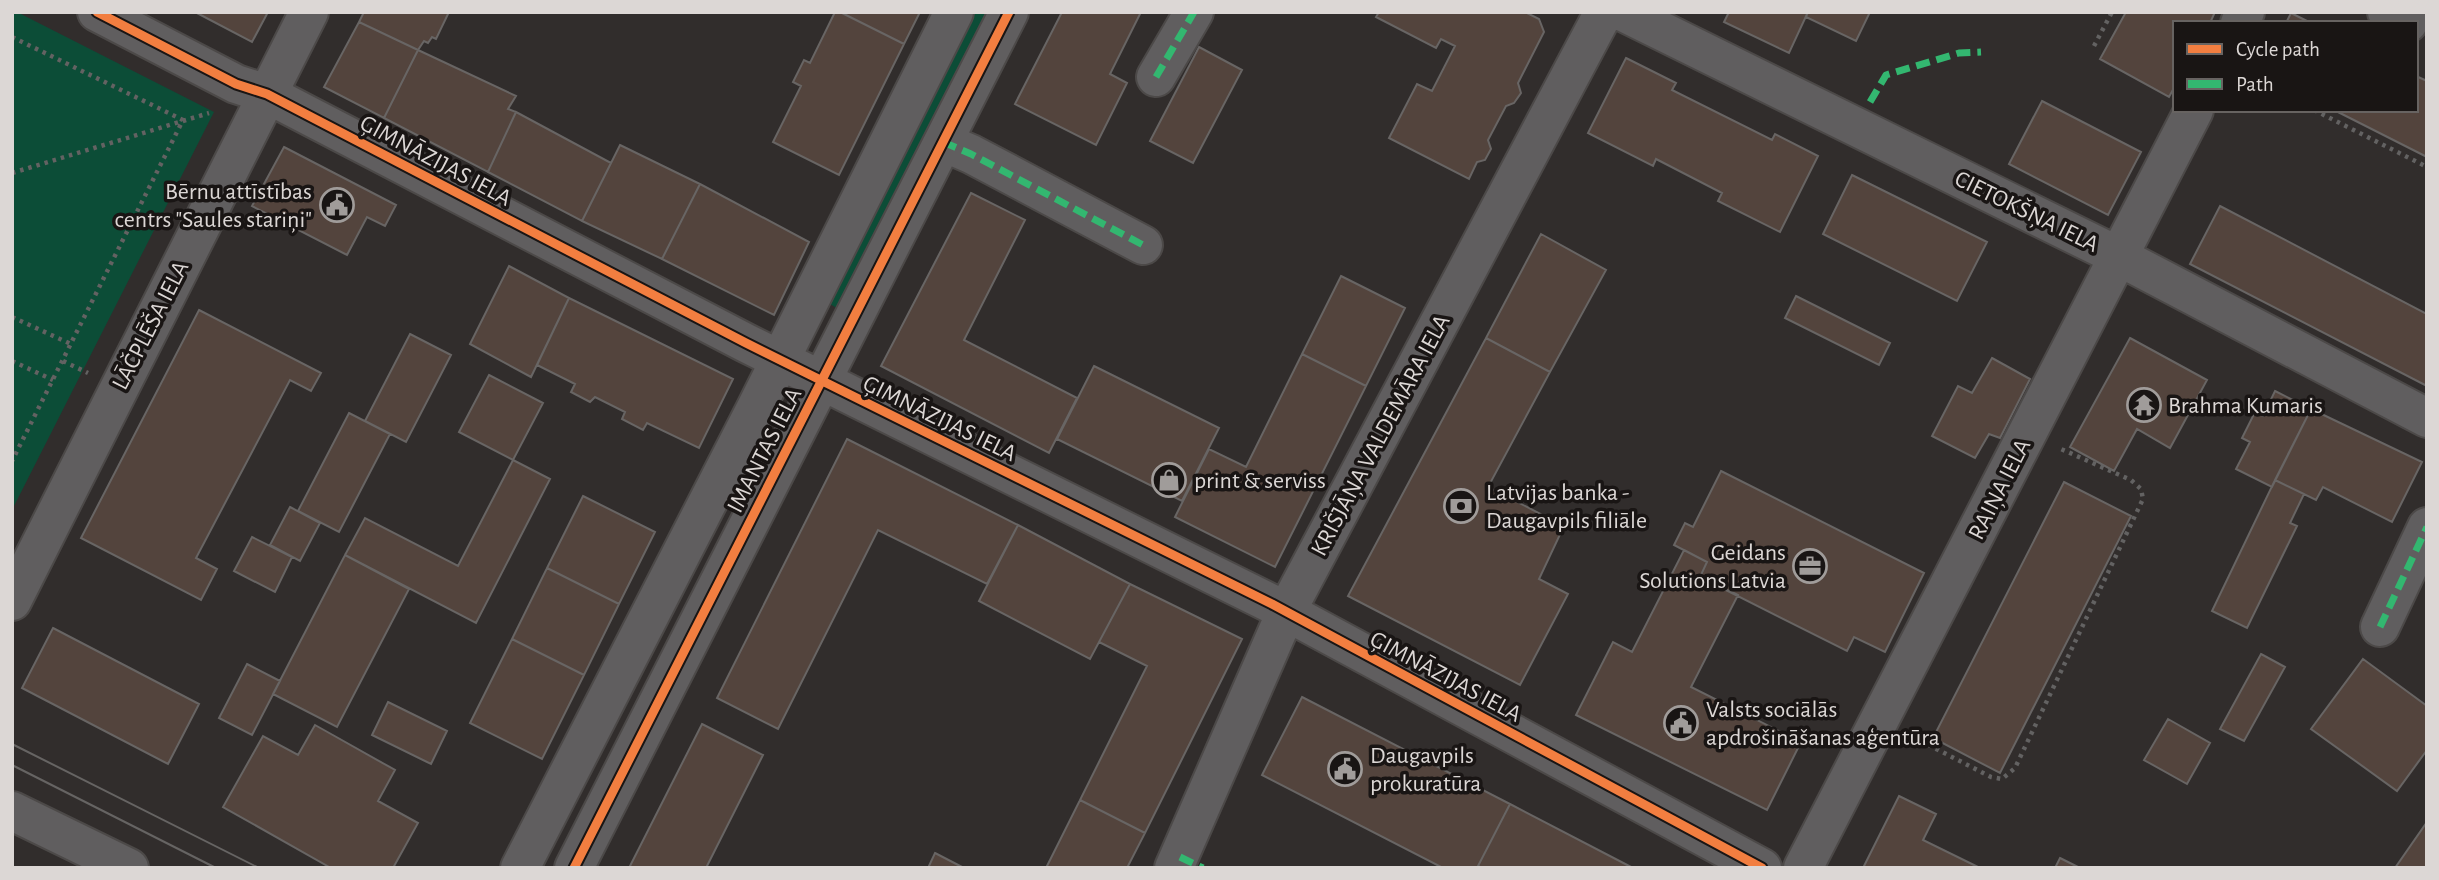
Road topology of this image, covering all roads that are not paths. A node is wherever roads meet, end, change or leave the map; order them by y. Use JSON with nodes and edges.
{"nodes":[{"id":1,"x":97,"y":12,"type":"edge"},
{"id":2,"x":309,"y":12,"type":"edge"},
{"id":3,"x":954,"y":12,"type":"edge"},
{"id":4,"x":1009,"y":12,"type":"edge"},
{"id":5,"x":1194,"y":12,"type":"edge"},
{"id":6,"x":1604,"y":12,"type":"edge"},
{"id":7,"x":1623,"y":12,"type":"edge"},
{"id":8,"x":2387,"y":12,"type":"edge"},
{"id":9,"x":2404,"y":21,"type":"edge"},
{"id":10,"x":1156,"y":77,"type":"dead end"},
{"id":11,"x":267,"y":94,"type":"junction"},
{"id":12,"x":2193,"y":112,"type":"edge"},
{"id":13,"x":943,"y":142,"type":"junction"},
{"id":14,"x":1143,"y":245,"type":"dead end"},
{"id":15,"x":2119,"y":256,"type":"junction"},
{"id":16,"x":779,"y":359,"type":"junction"},
{"id":17,"x":821,"y":380,"type":"junction"},
{"id":18,"x":2427,"y":418,"type":"edge"},
{"id":19,"x":2427,"y":527,"type":"edge"},
{"id":20,"x":12,"y":601,"type":"edge"},
{"id":21,"x":1286,"y":612,"type":"junction"},
{"id":22,"x":2380,"y":627,"type":"dead end"},
{"id":23,"x":12,"y":811,"type":"edge"},
{"id":24,"x":1186,"y":864,"type":"edge"},
{"id":25,"x":129,"y":868,"type":"edge"},
{"id":26,"x":520,"y":868,"type":"edge"},
{"id":27,"x":573,"y":868,"type":"edge"},
{"id":28,"x":1762,"y":868,"type":"edge"},
{"id":29,"x":1803,"y":868,"type":"edge"}],
"edges":[{"from":1,"to":11,"type":"street","name":"ĢIMNĀZIJAS IELA"},
{"from":2,"to":11,"type":"street","name":"LĀČPLĒŠA IELA"},
{"from":3,"to":16,"type":"street","name":"IMANTAS IELA"},
{"from":4,"to":13,"type":"street","name":"IMANTAS IELA"},
{"from":5,"to":10,"type":"street"},
{"from":6,"to":21,"type":"street","name":"KRIŠJĀŅA VALDEMĀRA IELA"},
{"from":7,"to":15,"type":"street","name":"CIETOKŠŅA IELA"},
{"from":8,"to":9,"type":"street"},
{"from":11,"to":16,"type":"street","name":"ĢIMNĀZIJAS IELA"},
{"from":11,"to":20,"type":"street","name":"LĀČPLĒŠA IELA"},
{"from":12,"to":15,"type":"street","name":"RAIŅA IELA"},
{"from":13,"to":14,"type":"street"},
{"from":13,"to":17,"type":"street","name":"IMANTAS IELA"},
{"from":15,"to":18,"type":"street","name":"CIETOKŠŅA IELA"},
{"from":15,"to":29,"type":"street","name":"RAIŅA IELA"},
{"from":16,"to":17,"type":"street","name":"ĢIMNĀZIJAS IELA"},
{"from":16,"to":26,"type":"street","name":"IMANTAS IELA"},
{"from":17,"to":21,"type":"street","name":"ĢIMNĀZIJAS IELA"},
{"from":17,"to":27,"type":"street","name":"IMANTAS IELA"},
{"from":19,"to":22,"type":"street"},
{"from":21,"to":24,"type":"street","name":"KRIŠJĀŅA VALDEMĀRA IELA"},
{"from":21,"to":28,"type":"street","name":"ĢIMNĀZIJAS IELA"},
{"from":23,"to":25,"type":"street"}]}
